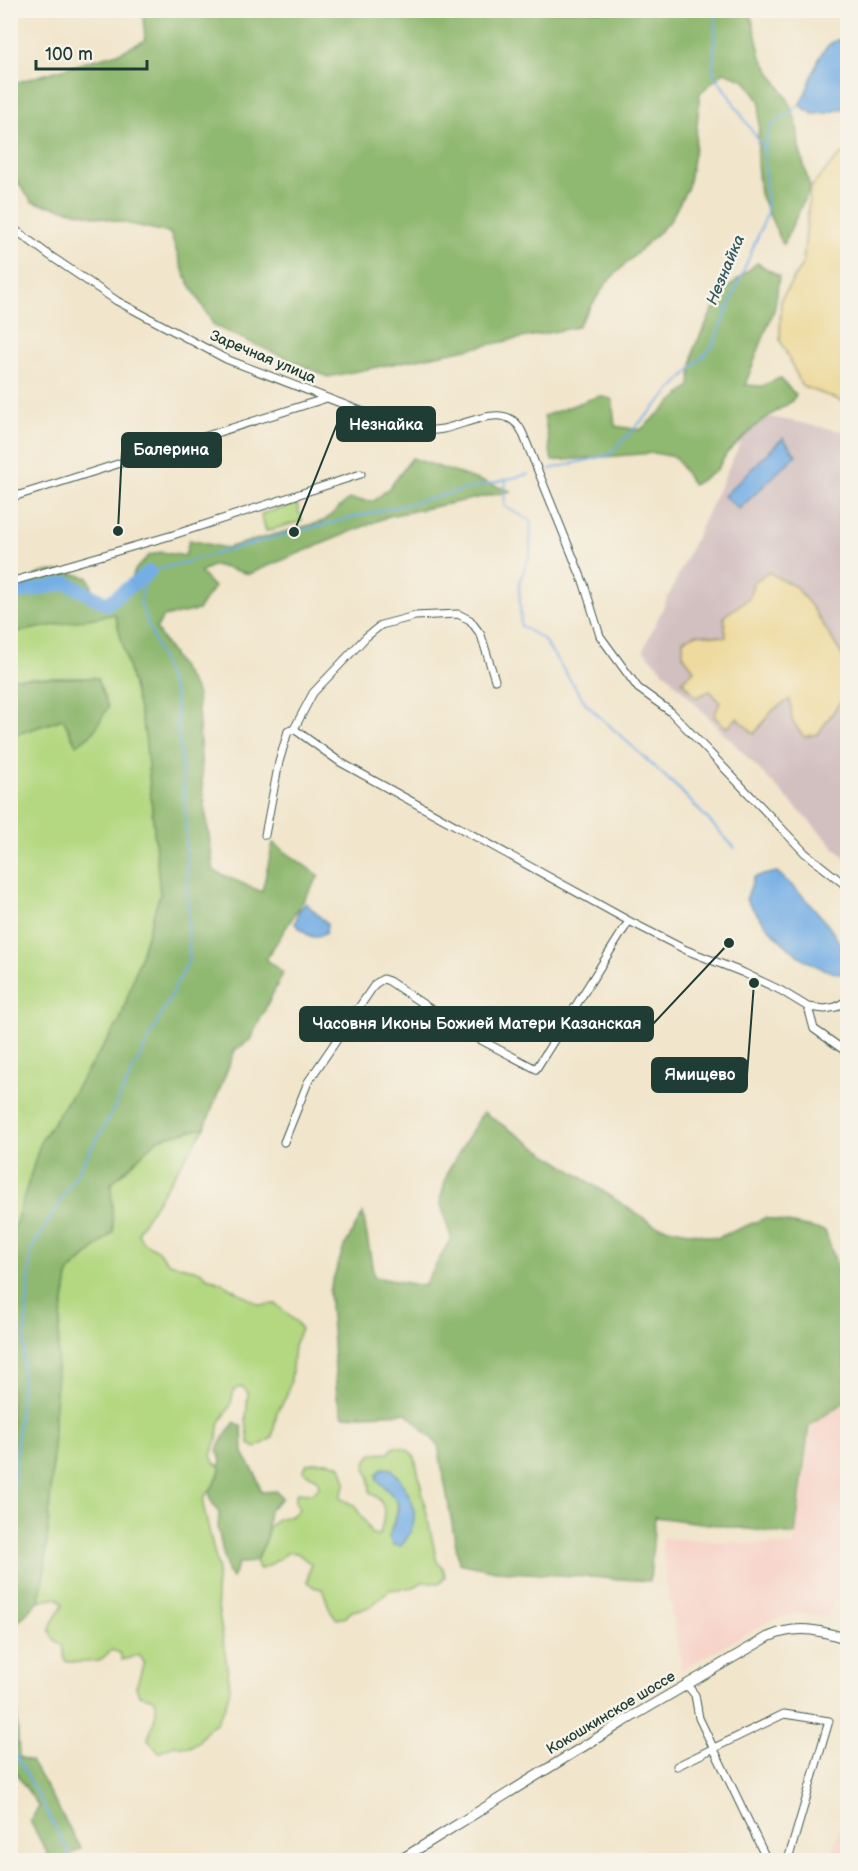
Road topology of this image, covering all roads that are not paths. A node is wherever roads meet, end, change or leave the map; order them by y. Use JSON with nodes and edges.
{"nodes":[{"id":1,"x":10,"y":226,"type":"edge"},
{"id":2,"x":327,"y":398,"type":"junction"},
{"id":3,"x":361,"y":474,"type":"dead end"},
{"id":4,"x":10,"y":498,"type":"edge"},
{"id":5,"x":10,"y":582,"type":"edge"},
{"id":6,"x":495,"y":680,"type":"dead end"},
{"id":7,"x":294,"y":729,"type":"junction"},
{"id":8,"x":265,"y":835,"type":"dead end"},
{"id":9,"x":848,"y":892,"type":"edge"},
{"id":10,"x":629,"y":921,"type":"junction"},
{"id":11,"x":848,"y":1000,"type":"edge"},
{"id":12,"x":808,"y":1007,"type":"junction"},
{"id":13,"x":848,"y":1053,"type":"edge"},
{"id":14,"x":284,"y":1142,"type":"dead end"},
{"id":15,"x":848,"y":1640,"type":"edge"},
{"id":16,"x":687,"y":1685,"type":"junction"},
{"id":17,"x":713,"y":1748,"type":"junction"},
{"id":18,"x":676,"y":1767,"type":"dead end"},
{"id":19,"x":400,"y":1860,"type":"edge"},
{"id":20,"x":767,"y":1860,"type":"edge"},
{"id":21,"x":788,"y":1860,"type":"edge"}],
"edges":[{"from":1,"to":2,"type":"street","name":"Заречная улица"},
{"from":2,"to":4,"type":"street"},
{"from":2,"to":9,"type":"street","name":"Заречная улица"},
{"from":3,"to":5,"type":"street"},
{"from":6,"to":7,"type":"street"},
{"from":7,"to":8,"type":"street"},
{"from":7,"to":10,"type":"street"},
{"from":10,"to":12,"type":"street"},
{"from":10,"to":14,"type":"street"},
{"from":11,"to":12,"type":"street"},
{"from":12,"to":13,"type":"street"},
{"from":15,"to":16,"type":"main road","name":"Кокошкинское шоссе"},
{"from":16,"to":17,"type":"street"},
{"from":16,"to":19,"type":"main road","name":"Кокошкинское шоссе"},
{"from":17,"to":18,"type":"street"},
{"from":17,"to":20,"type":"street"},
{"from":17,"to":21,"type":"street"}]}
